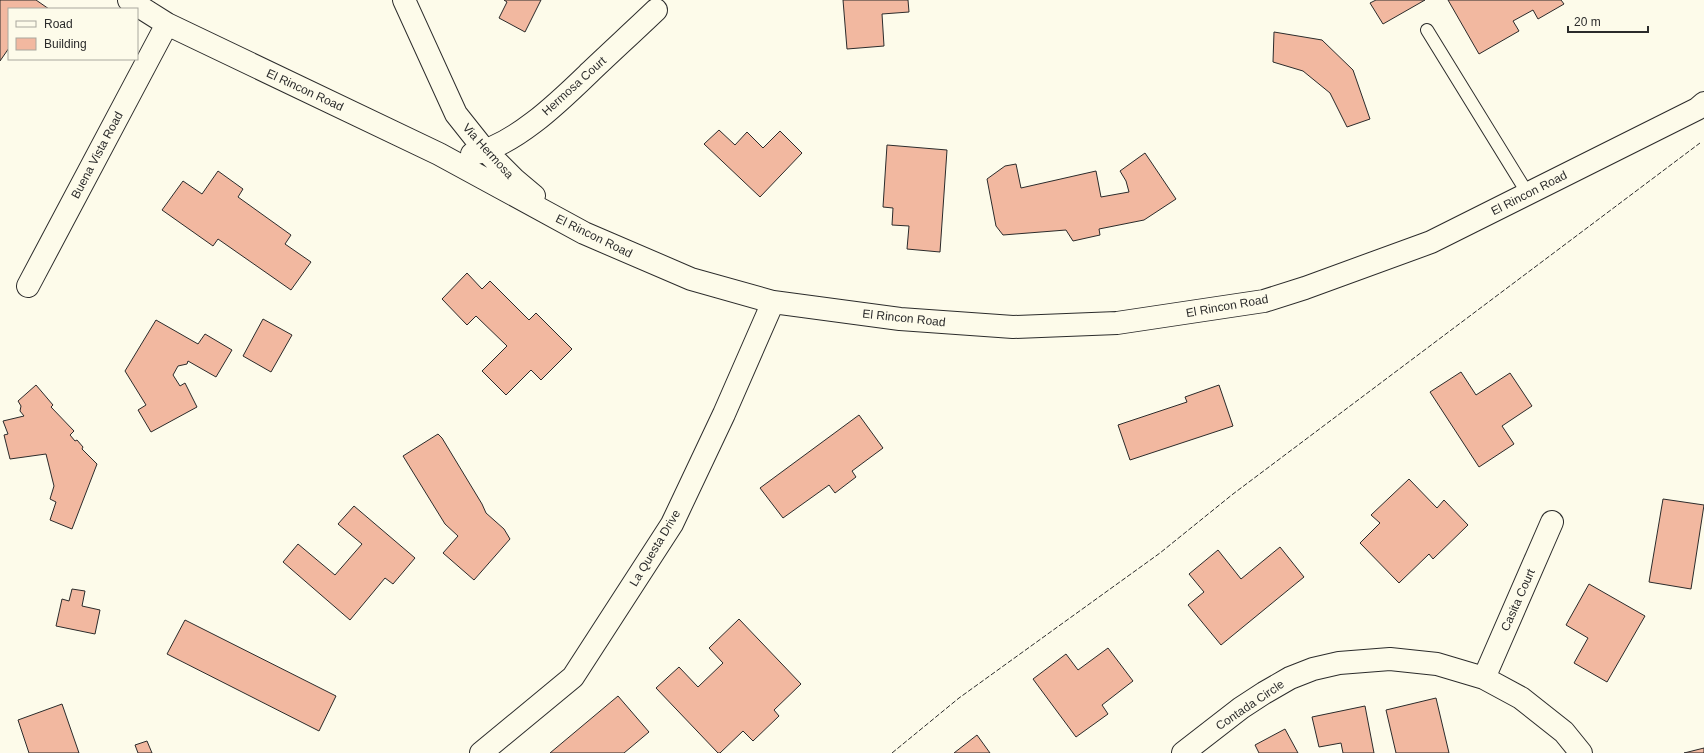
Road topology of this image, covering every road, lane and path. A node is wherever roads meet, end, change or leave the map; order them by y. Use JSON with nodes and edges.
{"nodes":[{"id":1,"x":129,"y":0,"type":"edge"},
{"id":2,"x":404,"y":0,"type":"edge"},
{"id":3,"x":656,"y":10,"type":"dead end"},
{"id":4,"x":167,"y":24,"type":"junction"},
{"id":5,"x":1427,"y":30,"type":"dead end"},
{"id":6,"x":1704,"y":103,"type":"edge"},
{"id":7,"x":485,"y":150,"type":"junction"},
{"id":8,"x":439,"y":154,"type":"junction"},
{"id":9,"x":1528,"y":194,"type":"junction"},
{"id":10,"x":584,"y":233,"type":"junction"},
{"id":11,"x":28,"y":286,"type":"dead end"},
{"id":12,"x":773,"y":302,"type":"junction"},
{"id":13,"x":1552,"y":522,"type":"dead end"},
{"id":14,"x":1484,"y":678,"type":"junction"},
{"id":15,"x":481,"y":753,"type":"edge"},
{"id":16,"x":1183,"y":753,"type":"edge"},
{"id":17,"x":1581,"y":753,"type":"edge"}],
"edges":[{"from":1,"to":4,"type":"street","name":"El Rincon Road"},
{"from":2,"to":7,"type":"street","name":"Via Hermosa"},
{"from":3,"to":7,"type":"street","name":"Hermosa Court"},
{"from":4,"to":8,"type":"street","name":"El Rincon Road"},
{"from":4,"to":11,"type":"street","name":"Buena Vista Road"},
{"from":5,"to":9,"type":"lane"},
{"from":6,"to":9,"type":"street","name":"El Rincon Road"},
{"from":7,"to":8,"type":"street","name":"Hermosa Court"},
{"from":7,"to":10,"type":"street","name":"Via Hermosa"},
{"from":8,"to":10,"type":"street","name":"El Rincon Road"},
{"from":9,"to":12,"type":"street","name":"El Rincon Road"},
{"from":10,"to":12,"type":"street","name":"El Rincon Road"},
{"from":12,"to":15,"type":"street","name":"La Questa Drive"},
{"from":13,"to":14,"type":"street","name":"Casita Court"},
{"from":14,"to":16,"type":"street","name":"Contada Circle"},
{"from":14,"to":17,"type":"street","name":"Contada Circle"}]}
